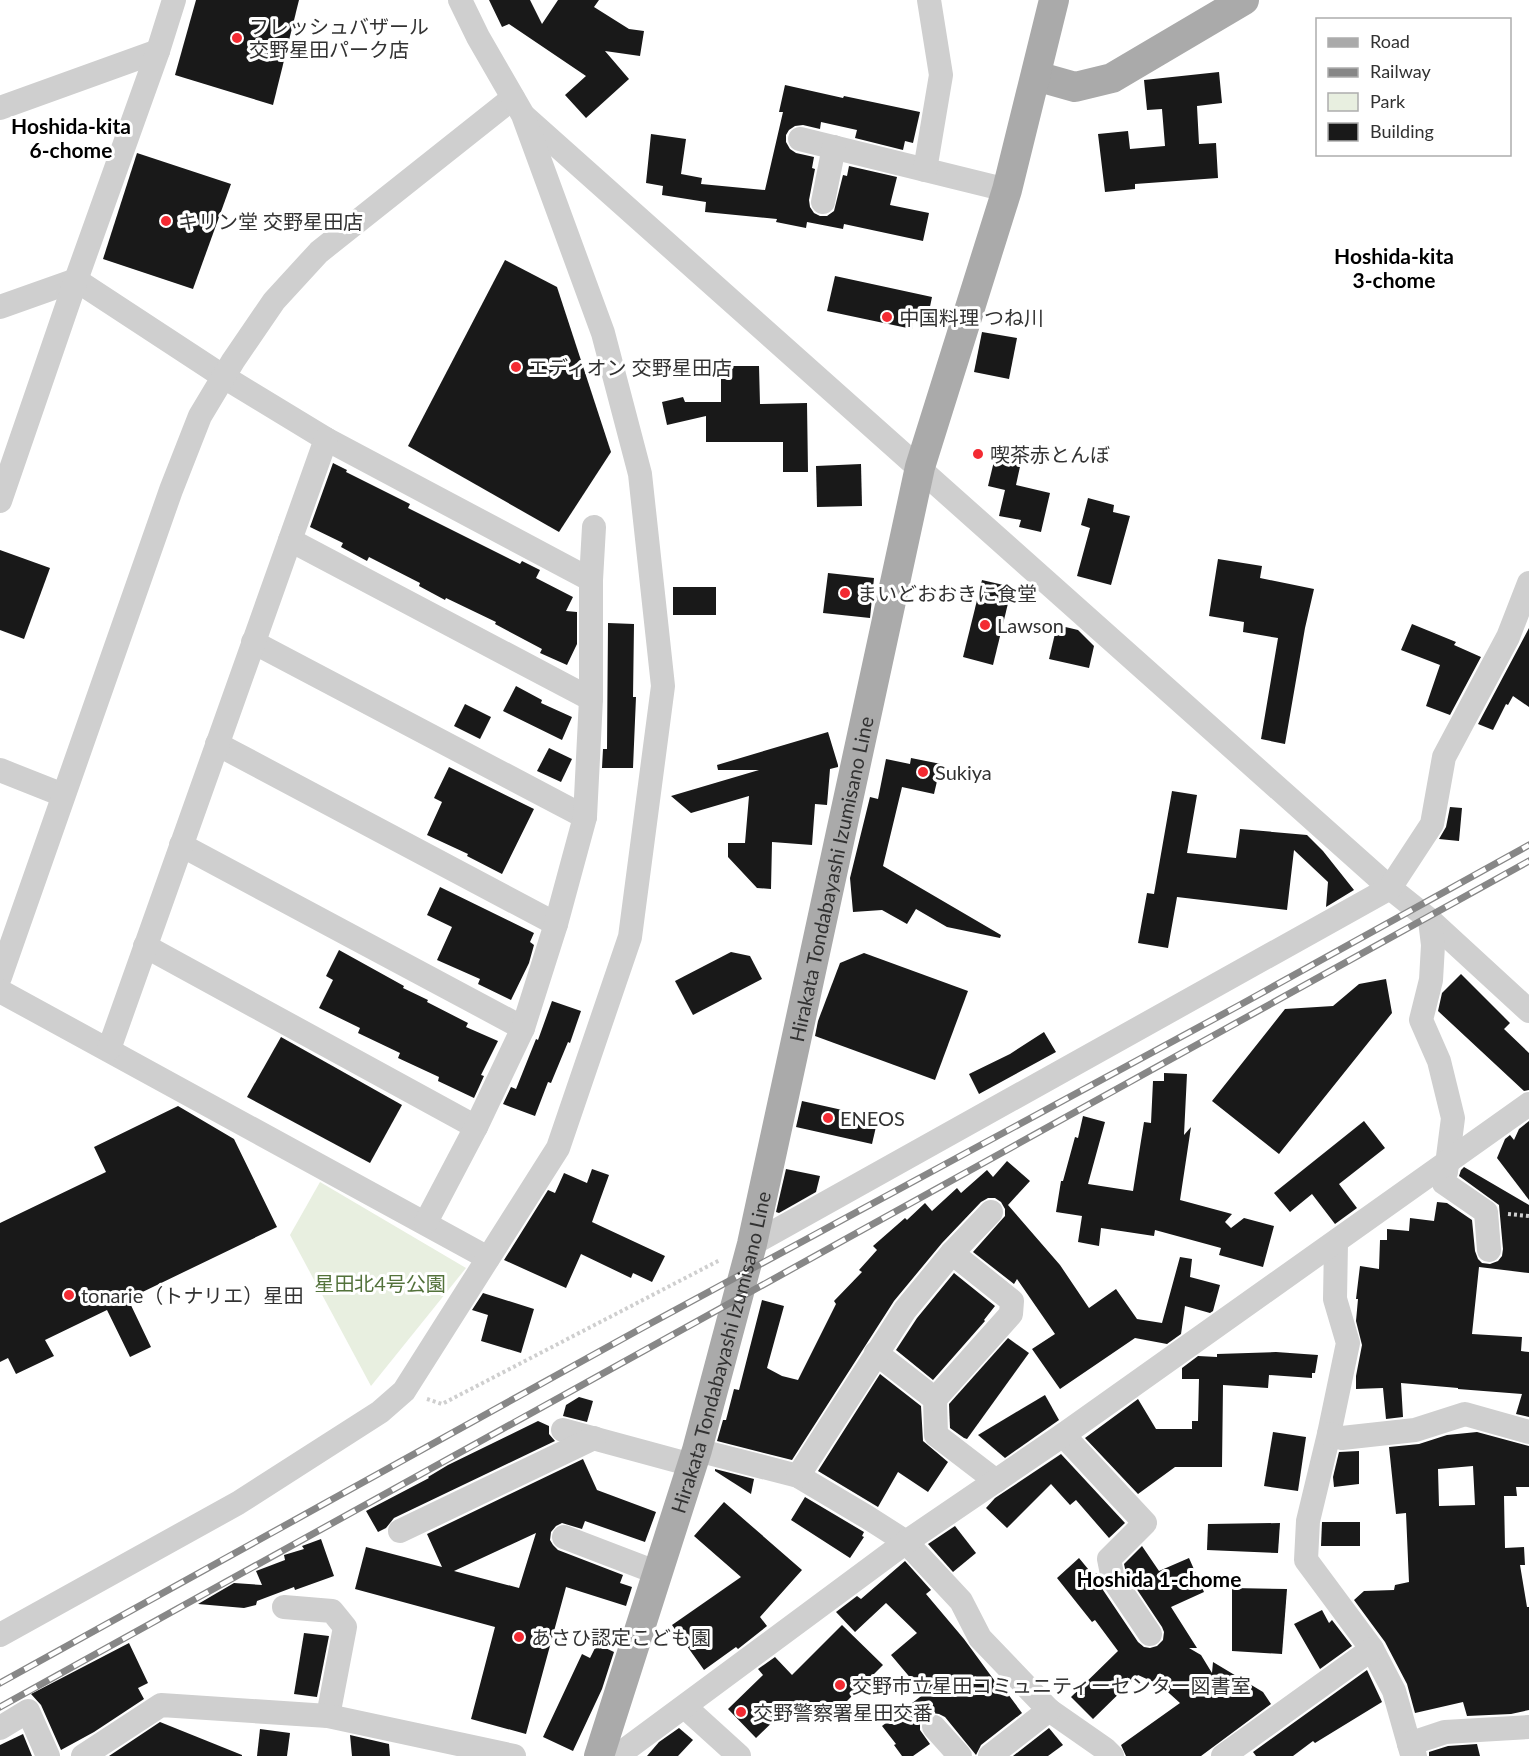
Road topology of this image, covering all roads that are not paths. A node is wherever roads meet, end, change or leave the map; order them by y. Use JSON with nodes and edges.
{"nodes":[{"id":1,"x":174,"y":0,"type":"edge"},
{"id":2,"x":460,"y":0,"type":"edge"},
{"id":3,"x":929,"y":0,"type":"edge"},
{"id":4,"x":1054,"y":0,"type":"edge"},
{"id":5,"x":1244,"y":0,"type":"edge"},
{"id":6,"x":158,"y":51,"type":"junction"},
{"id":7,"x":1036,"y":76,"type":"junction"},
{"id":8,"x":518,"y":106,"type":"junction"},
{"id":9,"x":0,"y":108,"type":"edge"},
{"id":10,"x":801,"y":139,"type":"dead end"},
{"id":11,"x":834,"y":147,"type":"junction"},
{"id":12,"x":925,"y":170,"type":"junction"},
{"id":13,"x":1007,"y":190,"type":"junction"},
{"id":14,"x":823,"y":202,"type":"dead end"},
{"id":15,"x":76,"y":280,"type":"junction"},
{"id":16,"x":0,"y":307,"type":"edge"},
{"id":17,"x":224,"y":377,"type":"junction"},
{"id":18,"x":326,"y":439,"type":"junction"},
{"id":19,"x":7,"y":461,"type":"edge"},
{"id":20,"x":920,"y":467,"type":"junction"},
{"id":21,"x":0,"y":501,"type":"edge"},
{"id":22,"x":594,"y":527,"type":"dead end"},
{"id":23,"x":290,"y":540,"type":"junction"},
{"id":24,"x":591,"y":580,"type":"junction"},
{"id":25,"x":1529,"y":583,"type":"edge"},
{"id":26,"x":253,"y":642,"type":"junction"},
{"id":27,"x":591,"y":699,"type":"junction"},
{"id":28,"x":217,"y":744,"type":"junction"},
{"id":29,"x":0,"y":770,"type":"edge"},
{"id":30,"x":63,"y":795,"type":"junction"},
{"id":31,"x":585,"y":817,"type":"junction"},
{"id":32,"x":181,"y":845,"type":"junction"},
{"id":33,"x":1390,"y":888,"type":"junction"},
{"id":34,"x":1430,"y":920,"type":"junction"},
{"id":35,"x":556,"y":924,"type":"junction"},
{"id":36,"x":145,"y":946,"type":"junction"},
{"id":37,"x":0,"y":977,"type":"edge"},
{"id":38,"x":0,"y":991,"type":"edge"},
{"id":39,"x":1529,"y":1011,"type":"edge"},
{"id":40,"x":523,"y":1028,"type":"junction"},
{"id":41,"x":109,"y":1049,"type":"junction"},
{"id":42,"x":1529,"y":1104,"type":"edge"},
{"id":43,"x":476,"y":1127,"type":"junction"},
{"id":44,"x":1445,"y":1173,"type":"junction"},
{"id":45,"x":991,"y":1212,"type":"dead end"},
{"id":46,"x":426,"y":1222,"type":"junction"},
{"id":47,"x":752,"y":1244,"type":"junction"},
{"id":48,"x":1489,"y":1250,"type":"dead end"},
{"id":49,"x":1335,"y":1251,"type":"junction"},
{"id":50,"x":952,"y":1253,"type":"junction"},
{"id":51,"x":488,"y":1257,"type":"junction"},
{"id":52,"x":876,"y":1353,"type":"junction"},
{"id":53,"x":935,"y":1399,"type":"junction"},
{"id":54,"x":563,"y":1430,"type":"dead end"},
{"id":55,"x":1529,"y":1432,"type":"edge"},
{"id":56,"x":1329,"y":1434,"type":"junction"},
{"id":57,"x":1063,"y":1435,"type":"junction"},
{"id":58,"x":594,"y":1438,"type":"junction"},
{"id":59,"x":695,"y":1458,"type":"junction"},
{"id":60,"x":798,"y":1476,"type":"junction"},
{"id":61,"x":996,"y":1481,"type":"junction"},
{"id":62,"x":400,"y":1531,"type":"dead end"},
{"id":63,"x":564,"y":1537,"type":"dead end"},
{"id":64,"x":906,"y":1542,"type":"junction"},
{"id":65,"x":658,"y":1573,"type":"junction"},
{"id":66,"x":284,"y":1606,"type":"dead end"},
{"id":67,"x":1150,"y":1634,"type":"dead end"},
{"id":68,"x":0,"y":1635,"type":"edge"},
{"id":69,"x":1372,"y":1649,"type":"junction"},
{"id":70,"x":685,"y":1707,"type":"junction"},
{"id":71,"x":1049,"y":1710,"type":"junction"},
{"id":72,"x":328,"y":1716,"type":"junction"},
{"id":73,"x":934,"y":1727,"type":"dead end"},
{"id":74,"x":1529,"y":1727,"type":"edge"},
{"id":75,"x":0,"y":1728,"type":"edge"},
{"id":76,"x":1412,"y":1750,"type":"edge"},
{"id":77,"x":952,"y":1754,"type":"edge"},
{"id":78,"x":48,"y":1756,"type":"edge"},
{"id":79,"x":83,"y":1756,"type":"edge"},
{"id":80,"x":514,"y":1756,"type":"edge"},
{"id":81,"x":599,"y":1756,"type":"edge"},
{"id":82,"x":617,"y":1756,"type":"edge"},
{"id":83,"x":739,"y":1756,"type":"edge"},
{"id":84,"x":990,"y":1756,"type":"edge"},
{"id":85,"x":1112,"y":1756,"type":"edge"},
{"id":86,"x":1223,"y":1756,"type":"edge"}],
"edges":[{"from":1,"to":6,"type":"street"},
{"from":2,"to":8,"type":"street"},
{"from":3,"to":12,"type":"street"},
{"from":4,"to":7,"type":"main road","name":"Hirakata Tondabayashi Izumisano Line"},
{"from":5,"to":7,"type":"main road"},
{"from":6,"to":9,"type":"street"},
{"from":6,"to":15,"type":"street"},
{"from":7,"to":13,"type":"main road","name":"Hirakata Tondabayashi Izumisano Line"},
{"from":8,"to":17,"type":"street"},
{"from":8,"to":20,"type":"street"},
{"from":8,"to":51,"type":"street"},
{"from":10,"to":11,"type":"street"},
{"from":11,"to":12,"type":"street"},
{"from":11,"to":14,"type":"street"},
{"from":12,"to":13,"type":"street"},
{"from":13,"to":20,"type":"main road","name":"Hirakata Tondabayashi Izumisano Line"},
{"from":15,"to":16,"type":"street"},
{"from":15,"to":17,"type":"street"},
{"from":15,"to":19,"type":"street"},
{"from":17,"to":18,"type":"street"},
{"from":17,"to":30,"type":"street"},
{"from":18,"to":23,"type":"street"},
{"from":18,"to":24,"type":"street"},
{"from":19,"to":21,"type":"street"},
{"from":20,"to":33,"type":"street"},
{"from":20,"to":47,"type":"main road","name":"Hirakata Tondabayashi Izumisano Line"},
{"from":22,"to":24,"type":"street"},
{"from":23,"to":26,"type":"street"},
{"from":23,"to":27,"type":"street"},
{"from":24,"to":27,"type":"street"},
{"from":25,"to":33,"type":"street"},
{"from":26,"to":28,"type":"street"},
{"from":26,"to":31,"type":"street"},
{"from":27,"to":31,"type":"street"},
{"from":28,"to":32,"type":"street"},
{"from":28,"to":35,"type":"street"},
{"from":29,"to":30,"type":"street"},
{"from":30,"to":37,"type":"street"},
{"from":31,"to":35,"type":"street"},
{"from":32,"to":36,"type":"street"},
{"from":32,"to":40,"type":"street"},
{"from":33,"to":34,"type":"street"},
{"from":33,"to":47,"type":"street"},
{"from":34,"to":39,"type":"street"},
{"from":34,"to":44,"type":"street"},
{"from":35,"to":40,"type":"street"},
{"from":36,"to":41,"type":"street"},
{"from":36,"to":43,"type":"street"},
{"from":38,"to":41,"type":"street"},
{"from":40,"to":43,"type":"street"},
{"from":41,"to":46,"type":"street"},
{"from":42,"to":44,"type":"street"},
{"from":43,"to":46,"type":"street"},
{"from":44,"to":48,"type":"street"},
{"from":44,"to":49,"type":"street"},
{"from":45,"to":50,"type":"street"},
{"from":46,"to":51,"type":"street"},
{"from":47,"to":59,"type":"main road","name":"Hirakata Tondabayashi Izumisano Line"},
{"from":49,"to":56,"type":"street"},
{"from":49,"to":57,"type":"street"},
{"from":50,"to":52,"type":"street"},
{"from":50,"to":53,"type":"street"},
{"from":51,"to":68,"type":"street"},
{"from":52,"to":53,"type":"street"},
{"from":52,"to":60,"type":"street"},
{"from":53,"to":61,"type":"street"},
{"from":54,"to":58,"type":"street"},
{"from":55,"to":56,"type":"street"},
{"from":56,"to":69,"type":"street"},
{"from":57,"to":61,"type":"street"},
{"from":57,"to":67,"type":"street"},
{"from":58,"to":59,"type":"street"},
{"from":58,"to":62,"type":"street"},
{"from":59,"to":60,"type":"street"},
{"from":59,"to":65,"type":"main road","name":"Hirakata Tondabayashi Izumisano Line"},
{"from":60,"to":64,"type":"street"},
{"from":61,"to":64,"type":"street"},
{"from":63,"to":65,"type":"street"},
{"from":64,"to":70,"type":"street"},
{"from":64,"to":71,"type":"street"},
{"from":65,"to":81,"type":"main road","name":"Hirakata Tondabayashi Izumisano Line"},
{"from":66,"to":72,"type":"street"},
{"from":69,"to":76,"type":"street"},
{"from":69,"to":86,"type":"street"},
{"from":70,"to":82,"type":"street"},
{"from":70,"to":83,"type":"street"},
{"from":71,"to":84,"type":"street"},
{"from":71,"to":85,"type":"street"},
{"from":72,"to":79,"type":"street"},
{"from":72,"to":80,"type":"street"},
{"from":73,"to":77,"type":"street"},
{"from":74,"to":76,"type":"street"},
{"from":75,"to":78,"type":"street"}]}
